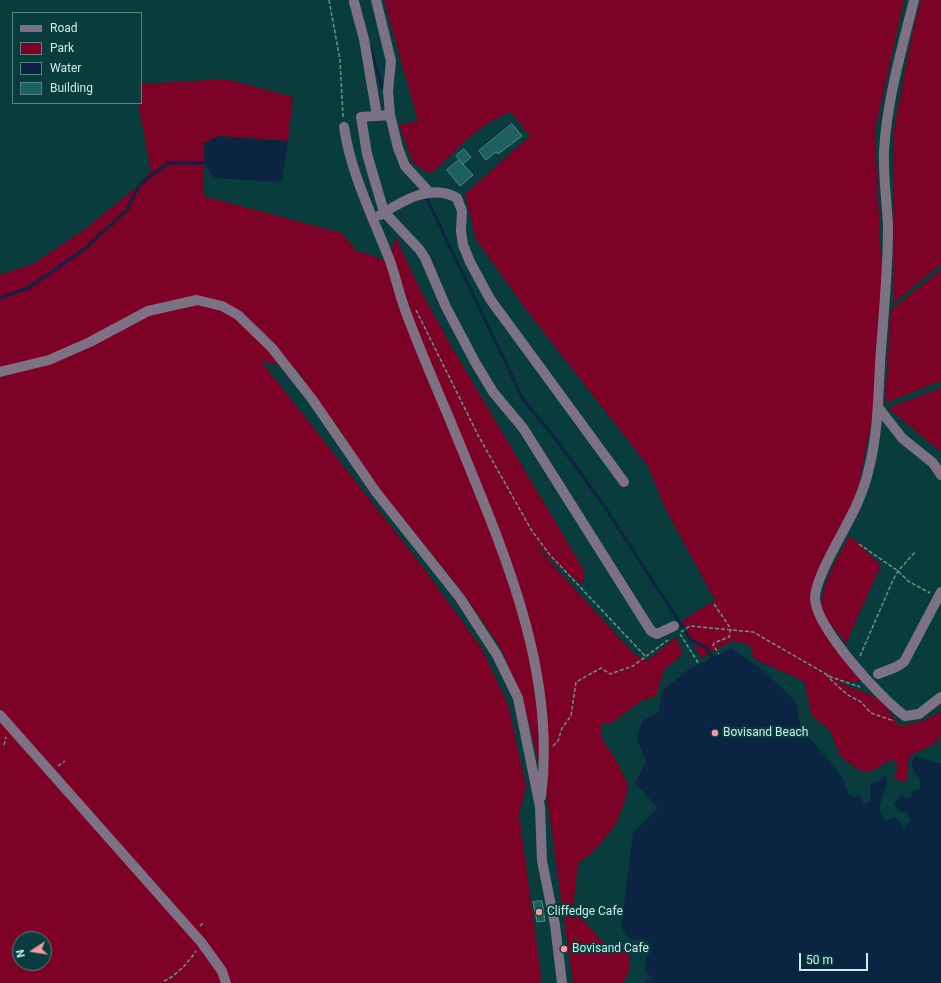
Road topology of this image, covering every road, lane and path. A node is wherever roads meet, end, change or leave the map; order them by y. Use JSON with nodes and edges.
{"nodes":[{"id":1,"x":328,"y":0,"type":"edge"},
{"id":2,"x":376,"y":0,"type":"edge"},
{"id":3,"x":914,"y":0,"type":"edge"},
{"id":4,"x":354,"y":2,"type":"dead end"},
{"id":5,"x":390,"y":115,"type":"junction"},
{"id":6,"x":377,"y":116,"type":"junction"},
{"id":7,"x":344,"y":127,"type":"joint"},
{"id":8,"x":428,"y":192,"type":"junction"},
{"id":9,"x":384,"y":212,"type":"junction"},
{"id":10,"x":375,"y":221,"type":"junction"},
{"id":11,"x":415,"y":308,"type":"dead end"},
{"id":12,"x":0,"y":372,"type":"edge"},
{"id":13,"x":878,"y":407,"type":"junction"},
{"id":14,"x":941,"y":475,"type":"edge"},
{"id":15,"x":624,"y":482,"type":"dead end"},
{"id":16,"x":859,"y":544,"type":"dead end"},
{"id":17,"x":915,"y":552,"type":"dead end"},
{"id":18,"x":898,"y":571,"type":"junction"},
{"id":19,"x":939,"y":596,"type":"edge"},
{"id":20,"x":714,"y":604,"type":"dead end"},
{"id":21,"x":731,"y":629,"type":"junction"},
{"id":22,"x":679,"y":630,"type":"junction"},
{"id":23,"x":660,"y":645,"type":"dead end"},
{"id":24,"x":719,"y":654,"type":"dead end"},
{"id":25,"x":645,"y":656,"type":"junction"},
{"id":26,"x":859,"y":658,"type":"dead end"},
{"id":27,"x":699,"y":664,"type":"dead end"},
{"id":28,"x":825,"y":673,"type":"junction"},
{"id":29,"x":878,"y":674,"type":"dead end"},
{"id":30,"x":865,"y":685,"type":"junction"},
{"id":31,"x":941,"y":697,"type":"edge"},
{"id":32,"x":0,"y":715,"type":"edge"},
{"id":33,"x":906,"y":716,"type":"junction"},
{"id":34,"x":552,"y":746,"type":"dead end"},
{"id":35,"x":540,"y":807,"type":"junction"},
{"id":36,"x":201,"y":942,"type":"junction"},
{"id":37,"x":164,"y":981,"type":"dead end"},
{"id":38,"x":226,"y":983,"type":"edge"},
{"id":39,"x":562,"y":983,"type":"edge"}],
"edges":[{"from":1,"to":7,"type":"path"},
{"from":2,"to":5,"type":"street"},
{"from":3,"to":13,"type":"street"},
{"from":4,"to":6,"type":"street"},
{"from":5,"to":6,"type":"street"},
{"from":5,"to":8,"type":"street"},
{"from":6,"to":9,"type":"street"},
{"from":7,"to":10,"type":"street"},
{"from":8,"to":9,"type":"street"},
{"from":8,"to":15,"type":"street"},
{"from":9,"to":10,"type":"street"},
{"from":9,"to":22,"type":"street"},
{"from":10,"to":35,"type":"street"},
{"from":11,"to":25,"type":"path"},
{"from":12,"to":35,"type":"street"},
{"from":13,"to":14,"type":"street"},
{"from":13,"to":30,"type":"street"},
{"from":16,"to":18,"type":"path"},
{"from":17,"to":18,"type":"path"},
{"from":18,"to":19,"type":"path"},
{"from":18,"to":26,"type":"path"},
{"from":19,"to":29,"type":"street"},
{"from":20,"to":21,"type":"path"},
{"from":21,"to":22,"type":"path"},
{"from":21,"to":24,"type":"path"},
{"from":21,"to":28,"type":"path"},
{"from":22,"to":27,"type":"path"},
{"from":23,"to":25,"type":"path"},
{"from":25,"to":34,"type":"path"},
{"from":28,"to":30,"type":"path"},
{"from":28,"to":33,"type":"path"},
{"from":30,"to":33,"type":"street"},
{"from":31,"to":33,"type":"street"},
{"from":32,"to":36,"type":"street"},
{"from":35,"to":39,"type":"street"},
{"from":36,"to":37,"type":"path"},
{"from":36,"to":38,"type":"street"}]}
